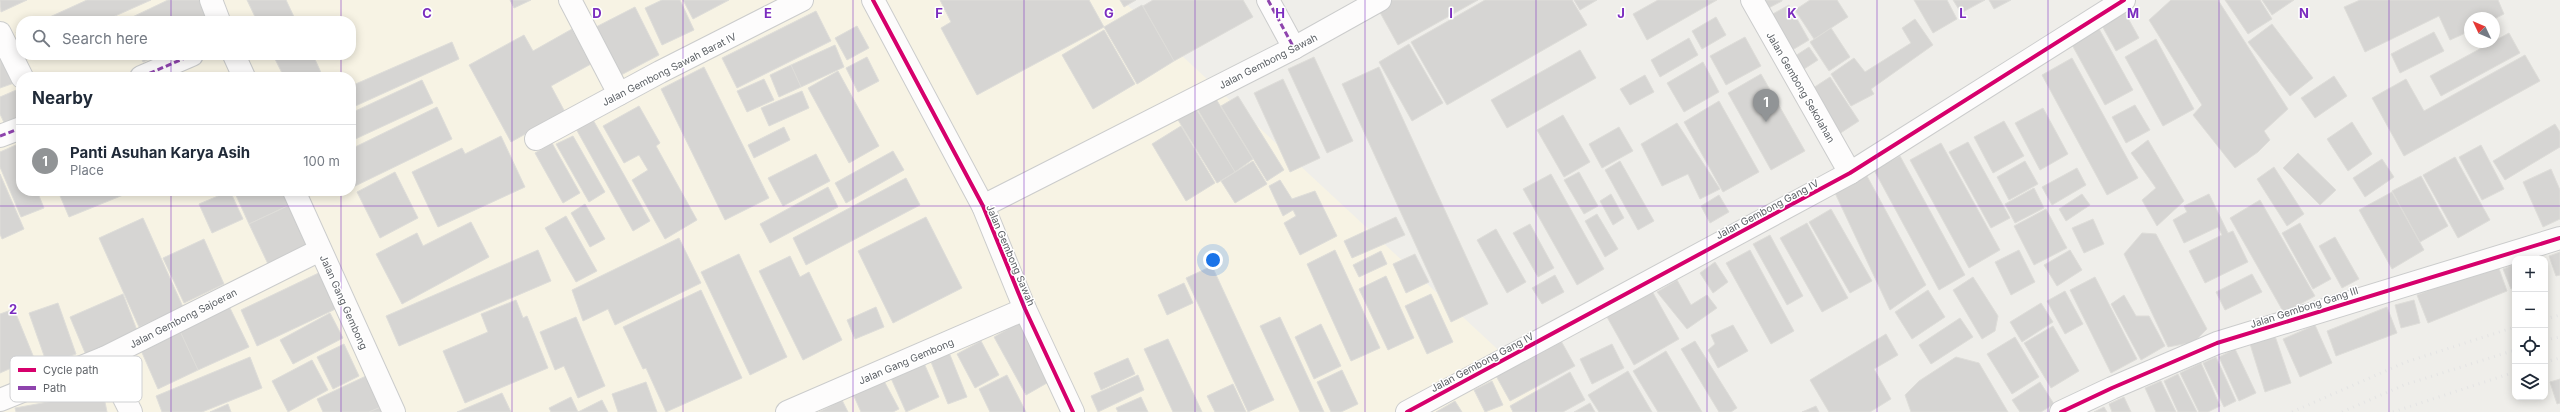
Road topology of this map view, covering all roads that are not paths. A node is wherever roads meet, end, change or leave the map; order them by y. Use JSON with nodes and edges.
{"nodes":[{"id":1,"x":211,"y":0,"type":"edge"},
{"id":2,"x":570,"y":0,"type":"edge"},
{"id":3,"x":802,"y":0,"type":"edge"},
{"id":4,"x":873,"y":0,"type":"edge"},
{"id":5,"x":1268,"y":0,"type":"edge"},
{"id":6,"x":1380,"y":0,"type":"edge"},
{"id":7,"x":1752,"y":0,"type":"edge"},
{"id":8,"x":2124,"y":0,"type":"edge"},
{"id":9,"x":217,"y":16,"type":"edge"},
{"id":10,"x":0,"y":33,"type":"edge"},
{"id":11,"x":1294,"y":48,"type":"junction"},
{"id":12,"x":180,"y":60,"type":"edge"},
{"id":13,"x":236,"y":60,"type":"edge"},
{"id":14,"x":20,"y":72,"type":"edge"},
{"id":15,"x":153,"y":72,"type":"edge"},
{"id":16,"x":242,"y":72,"type":"edge"},
{"id":17,"x":619,"y":94,"type":"junction"},
{"id":18,"x":16,"y":130,"type":"edge"},
{"id":19,"x":0,"y":136,"type":"edge"},
{"id":20,"x":536,"y":139,"type":"dead end"},
{"id":21,"x":1850,"y":173,"type":"junction"},
{"id":22,"x":296,"y":196,"type":"edge"},
{"id":23,"x":983,"y":206,"type":"junction"},
{"id":24,"x":2560,"y":238,"type":"edge"},
{"id":25,"x":320,"y":250,"type":"junction"},
{"id":26,"x":1025,"y":309,"type":"junction"},
{"id":27,"x":108,"y":356,"type":"edge"},
{"id":28,"x":10,"y":396,"type":"edge"},
{"id":29,"x":0,"y":400,"type":"edge"},
{"id":30,"x":126,"y":402,"type":"edge"},
{"id":31,"x":131,"y":412,"type":"edge"},
{"id":32,"x":394,"y":412,"type":"edge"},
{"id":33,"x":788,"y":412,"type":"edge"},
{"id":34,"x":1073,"y":412,"type":"edge"},
{"id":35,"x":1407,"y":412,"type":"edge"},
{"id":36,"x":2061,"y":412,"type":"edge"}],
"edges":[{"from":1,"to":9,"type":"street"},
{"from":2,"to":17,"type":"street"},
{"from":3,"to":17,"type":"street","name":"Jalan Gembong Sawah Barat IV"},
{"from":4,"to":23,"type":"street","name":"Jalan Gembong Sawah"},
{"from":5,"to":11,"type":"street"},
{"from":6,"to":11,"type":"street","name":"Jalan Gembong Sawah"},
{"from":7,"to":21,"type":"street","name":"Jalan Gembong Sekolahan"},
{"from":8,"to":21,"type":"street","name":"Jalan Gembong Gang IV"},
{"from":10,"to":14,"type":"street"},
{"from":11,"to":23,"type":"street","name":"Jalan Gembong Sawah"},
{"from":12,"to":15,"type":"street"},
{"from":13,"to":16,"type":"street"},
{"from":17,"to":20,"type":"street","name":"Jalan Gembong Sawah Barat IV"},
{"from":18,"to":19,"type":"street"},
{"from":21,"to":35,"type":"street","name":"Jalan Gembong Gang IV"},
{"from":22,"to":25,"type":"street","name":"Jalan Gang Gembong"},
{"from":23,"to":26,"type":"street","name":"Jalan Gembong Sawah"},
{"from":24,"to":36,"type":"street","name":"Jalan Gembong Gang III"},
{"from":25,"to":27,"type":"street","name":"Jalan Gembong Sajoeran"},
{"from":25,"to":32,"type":"street","name":"Jalan Gang Gembong"},
{"from":26,"to":33,"type":"street","name":"Jalan Gang Gembong"},
{"from":26,"to":34,"type":"street","name":"Jalan Gembong Sawah"},
{"from":28,"to":29,"type":"street","name":"Jalan Gembong Sajoeran"},
{"from":30,"to":31,"type":"street"}]}
